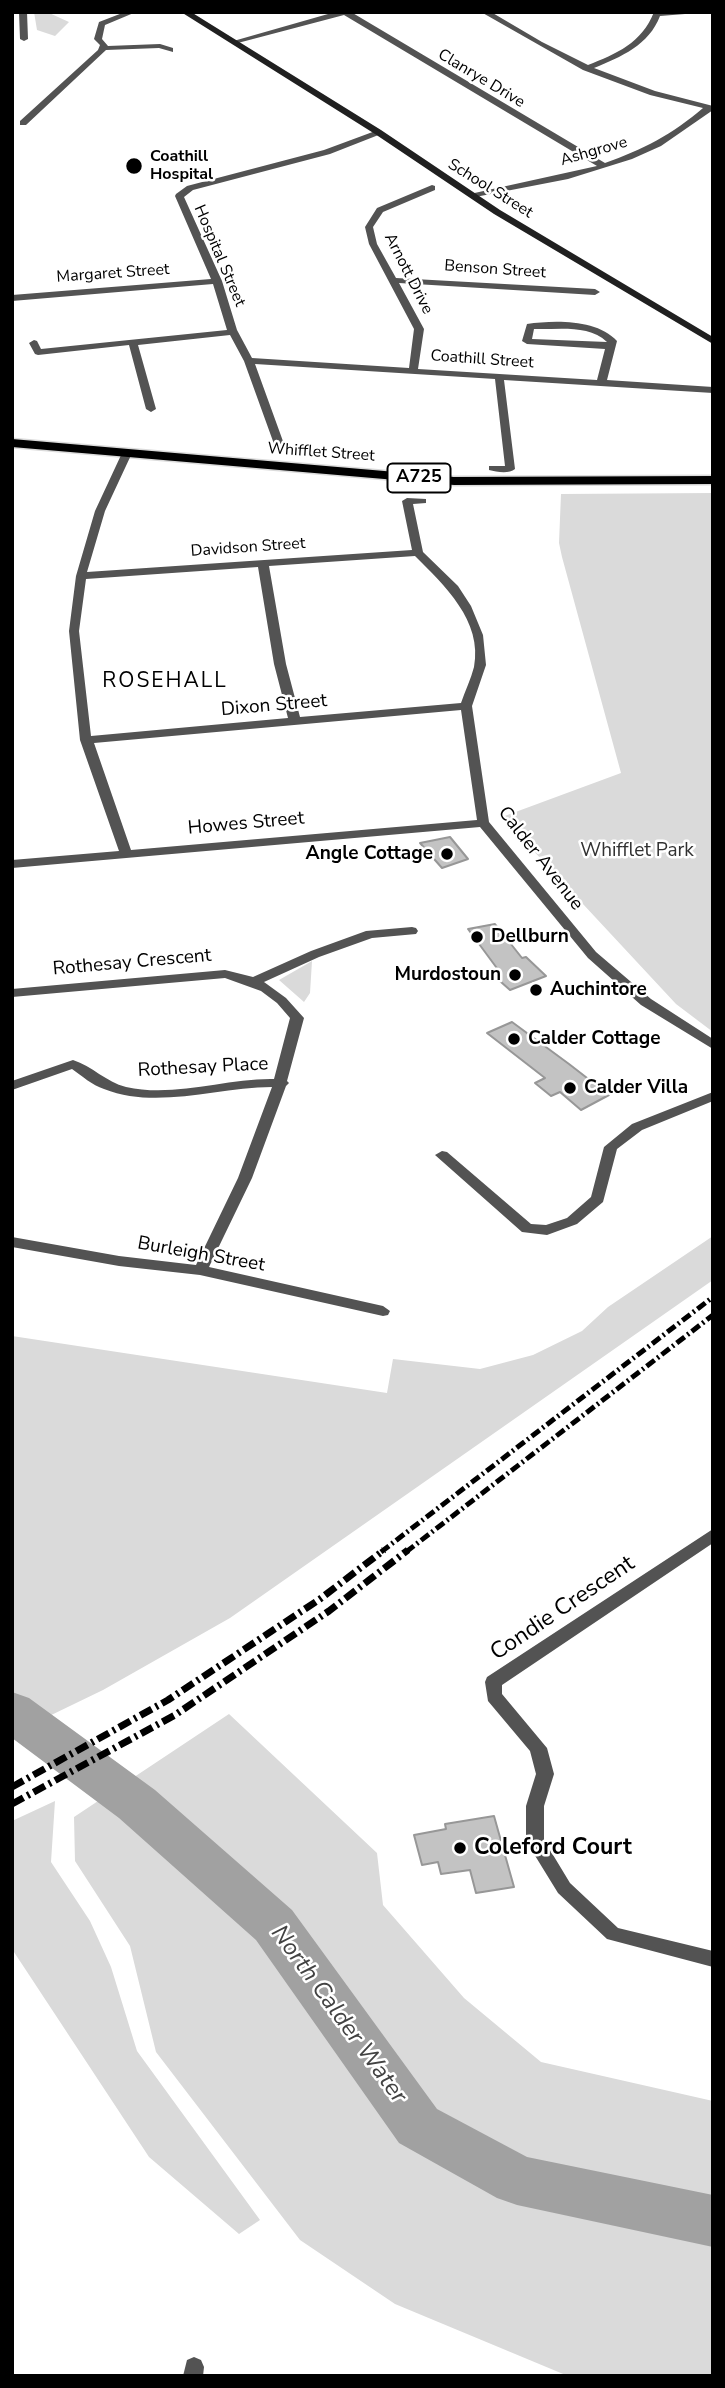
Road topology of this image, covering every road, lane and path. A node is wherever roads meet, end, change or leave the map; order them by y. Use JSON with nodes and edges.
{"nodes":[{"id":1,"x":23,"y":12,"type":"edge"},
{"id":2,"x":132,"y":12,"type":"edge"},
{"id":3,"x":185,"y":12,"type":"edge"},
{"id":4,"x":345,"y":12,"type":"edge"},
{"id":5,"x":485,"y":12,"type":"edge"},
{"id":6,"x":706,"y":12,"type":"edge"},
{"id":7,"x":658,"y":13,"type":"edge"},
{"id":8,"x":24,"y":39,"type":"dead end"},
{"id":9,"x":170,"y":39,"type":"dead end"},
{"id":10,"x":234,"y":42,"type":"junction"},
{"id":11,"x":160,"y":46,"type":"junction"},
{"id":12,"x":104,"y":48,"type":"junction"},
{"id":13,"x":170,"y":50,"type":"dead end"},
{"id":14,"x":586,"y":68,"type":"junction"},
{"id":15,"x":711,"y":107,"type":"edge"},
{"id":16,"x":23,"y":123,"type":"dead end"},
{"id":17,"x":378,"y":132,"type":"junction"},
{"id":18,"x":604,"y":166,"type":"junction"},
{"id":19,"x":432,"y":188,"type":"dead end"},
{"id":20,"x":473,"y":196,"type":"junction"},
{"id":21,"x":392,"y":280,"type":"junction"},
{"id":22,"x":217,"y":281,"type":"junction"},
{"id":23,"x":595,"y":292,"type":"dead end"},
{"id":24,"x":12,"y":298,"type":"edge"},
{"id":25,"x":234,"y":332,"type":"junction"},
{"id":26,"x":713,"y":341,"type":"edge"},
{"id":27,"x":133,"y":342,"type":"junction"},
{"id":28,"x":34,"y":343,"type":"dead end"},
{"id":29,"x":610,"y":346,"type":"junction"},
{"id":30,"x":249,"y":361,"type":"junction"},
{"id":31,"x":414,"y":371,"type":"junction"},
{"id":32,"x":499,"y":376,"type":"junction"},
{"id":33,"x":601,"y":384,"type":"junction"},
{"id":34,"x":713,"y":390,"type":"edge"},
{"id":35,"x":151,"y":409,"type":"dead end"},
{"id":36,"x":12,"y":443,"type":"edge"},
{"id":37,"x":279,"y":443,"type":"dead end"},
{"id":38,"x":12,"y":454,"type":"edge"},
{"id":39,"x":125,"y":458,"type":"junction"},
{"id":40,"x":493,"y":468,"type":"dead end"},
{"id":41,"x":713,"y":480,"type":"edge"},
{"id":42,"x":713,"y":488,"type":"edge"},
{"id":43,"x":422,"y":501,"type":"dead end"},
{"id":44,"x":418,"y":553,"type":"junction"},
{"id":45,"x":262,"y":564,"type":"junction"},
{"id":46,"x":81,"y":576,"type":"junction"},
{"id":47,"x":466,"y":706,"type":"junction"},
{"id":48,"x":295,"y":722,"type":"junction"},
{"id":49,"x":86,"y":740,"type":"junction"},
{"id":50,"x":483,"y":823,"type":"junction"},
{"id":51,"x":126,"y":854,"type":"junction"},
{"id":52,"x":12,"y":864,"type":"edge"},
{"id":53,"x":412,"y":931,"type":"dead end"},
{"id":54,"x":255,"y":981,"type":"junction"},
{"id":55,"x":12,"y":993,"type":"edge"},
{"id":56,"x":713,"y":1045,"type":"edge"},
{"id":57,"x":282,"y":1083,"type":"junction"},
{"id":58,"x":12,"y":1087,"type":"edge"},
{"id":59,"x":713,"y":1096,"type":"edge"},
{"id":60,"x":442,"y":1155,"type":"dead end"},
{"id":61,"x":12,"y":1242,"type":"edge"},
{"id":62,"x":200,"y":1270,"type":"junction"},
{"id":63,"x":383,"y":1311,"type":"dead end"},
{"id":64,"x":713,"y":1535,"type":"edge"},
{"id":65,"x":713,"y":1959,"type":"edge"}],
"edges":[{"from":1,"to":8,"type":"street"},
{"from":2,"to":12,"type":"street"},
{"from":3,"to":10,"type":"street","name":"School Street"},
{"from":4,"to":10,"type":"street"},
{"from":4,"to":18,"type":"street","name":"Clanrye Drive"},
{"from":5,"to":14,"type":"street"},
{"from":6,"to":7,"type":"street"},
{"from":7,"to":14,"type":"street"},
{"from":9,"to":11,"type":"street"},
{"from":10,"to":17,"type":"street","name":"School Street"},
{"from":11,"to":12,"type":"street"},
{"from":11,"to":13,"type":"street"},
{"from":12,"to":16,"type":"street"},
{"from":14,"to":15,"type":"street"},
{"from":15,"to":18,"type":"street","name":"Ashgrove"},
{"from":17,"to":20,"type":"street","name":"School Street"},
{"from":17,"to":22,"type":"street","name":"Hospital Street"},
{"from":18,"to":20,"type":"street","name":"Ashgrove"},
{"from":19,"to":21,"type":"street","name":"Arnott Drive"},
{"from":20,"to":26,"type":"street","name":"School Street"},
{"from":21,"to":23,"type":"street","name":"Benson Street"},
{"from":21,"to":31,"type":"street","name":"Arnott Drive"},
{"from":22,"to":24,"type":"street","name":"Margaret Street"},
{"from":22,"to":25,"type":"street","name":"Hospital Street"},
{"from":25,"to":27,"type":"street"},
{"from":25,"to":30,"type":"street","name":"Hospital Street"},
{"from":27,"to":28,"type":"street"},
{"from":27,"to":35,"type":"street"},
{"from":29,"to":29,"type":"street"},
{"from":29,"to":33,"type":"street"},
{"from":30,"to":31,"type":"street","name":"Coathill Street"},
{"from":30,"to":37,"type":"street","name":"Hospital Street"},
{"from":31,"to":32,"type":"street","name":"Coathill Street"},
{"from":32,"to":33,"type":"street","name":"Coathill Street"},
{"from":32,"to":40,"type":"street"},
{"from":33,"to":34,"type":"street","name":"Coathill Street"},
{"from":36,"to":39,"type":"main road","name":"Whifflet Street","number":"A725"},
{"from":38,"to":39,"type":"main road","name":"Whifflet Street","number":"A725"},
{"from":39,"to":41,"type":"main road","name":"Whifflet Street","number":"A725"},
{"from":39,"to":42,"type":"main road","name":"Whifflet Street","number":"A725"},
{"from":39,"to":46,"type":"street"},
{"from":43,"to":44,"type":"street"},
{"from":44,"to":45,"type":"street","name":"Davidson Street"},
{"from":44,"to":47,"type":"street","name":"Calder Avenue"},
{"from":45,"to":46,"type":"street","name":"Davidson Street"},
{"from":45,"to":48,"type":"street"},
{"from":46,"to":49,"type":"street"},
{"from":47,"to":48,"type":"street","name":"Dixon Street"},
{"from":47,"to":50,"type":"street","name":"Calder Avenue"},
{"from":48,"to":49,"type":"street","name":"Dixon Street"},
{"from":49,"to":51,"type":"street"},
{"from":50,"to":51,"type":"street","name":"Howes Street"},
{"from":50,"to":56,"type":"street","name":"Calder Avenue"},
{"from":51,"to":52,"type":"street","name":"Howes Street"},
{"from":53,"to":54,"type":"street"},
{"from":54,"to":55,"type":"street","name":"Rothesay Crescent"},
{"from":54,"to":57,"type":"street","name":"Rothesay Crescent"},
{"from":57,"to":58,"type":"street","name":"Rothesay Place"},
{"from":57,"to":62,"type":"street","name":"Rothesay Crescent"},
{"from":59,"to":60,"type":"street"},
{"from":61,"to":62,"type":"street","name":"Burleigh Street"},
{"from":62,"to":63,"type":"street","name":"Burleigh Street"},
{"from":64,"to":65,"type":"street","name":"Condie Crescent"}]}
